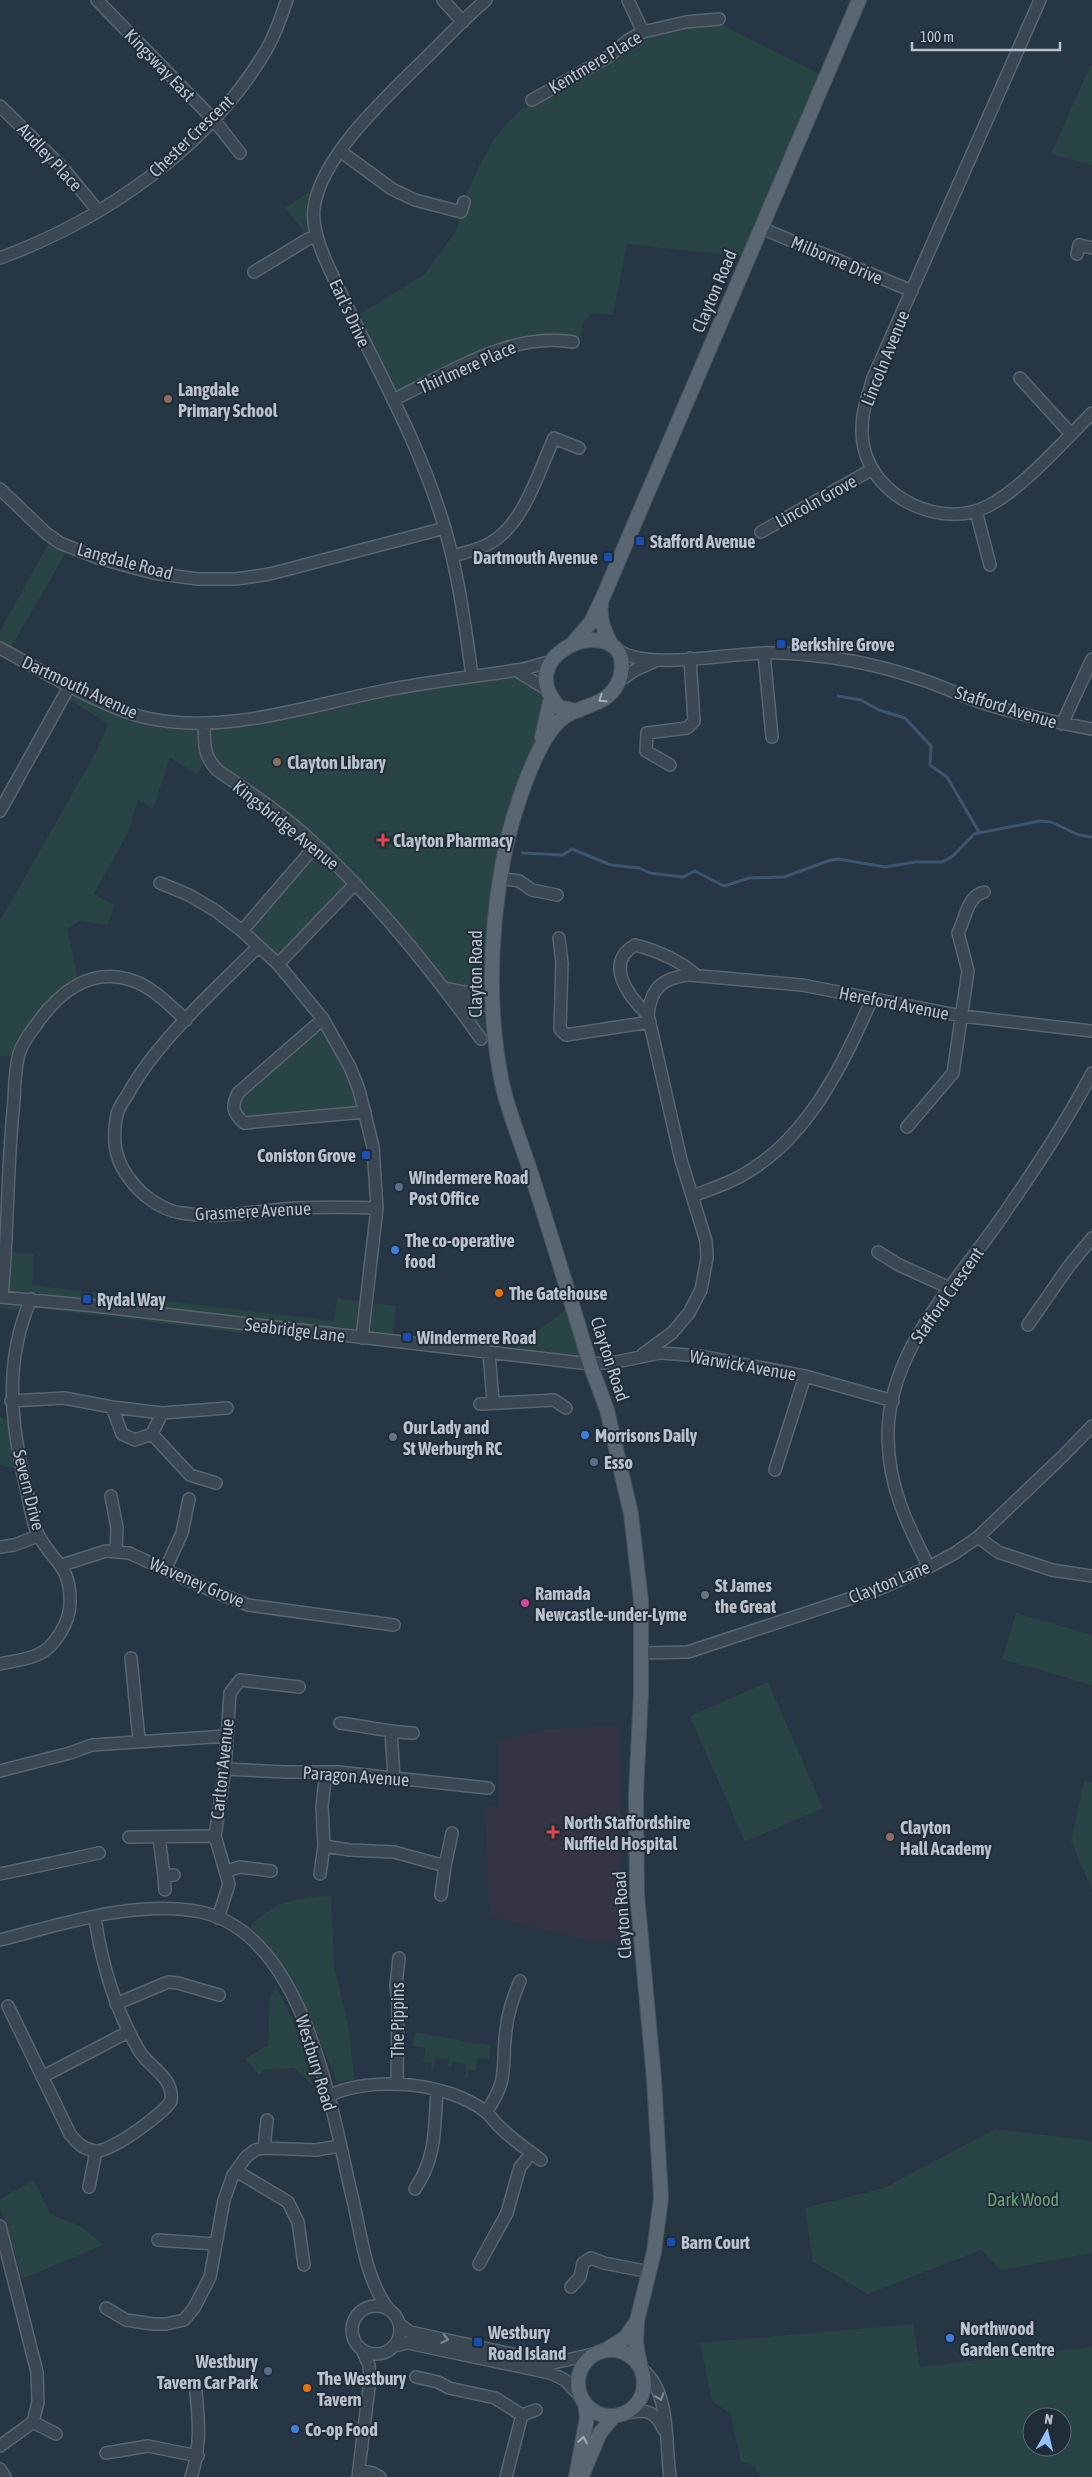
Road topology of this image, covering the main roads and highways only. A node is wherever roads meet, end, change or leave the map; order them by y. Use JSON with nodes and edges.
{"nodes":[{"id":1,"x":859,"y":0,"type":"edge"},
{"id":2,"x":603,"y":597,"type":"junction"},
{"id":3,"x":573,"y":644,"type":"junction"},
{"id":4,"x":614,"y":648,"type":"junction"},
{"id":5,"x":548,"y":693,"type":"junction"},
{"id":6,"x":576,"y":710,"type":"junction"},
{"id":7,"x":539,"y":750,"type":"junction"},
{"id":8,"x":637,"y":2321,"type":"junction"},
{"id":9,"x":607,"y":2349,"type":"junction"},
{"id":10,"x":641,"y":2367,"type":"junction"},
{"id":11,"x":583,"y":2400,"type":"junction"},
{"id":12,"x":619,"y":2415,"type":"junction"},
{"id":13,"x":576,"y":2477,"type":"edge"},
{"id":14,"x":582,"y":2477,"type":"edge"}],
"edges":[{"from":1,"to":2,"type":"main road","name":"Clayton Road"},
{"from":2,"to":3,"type":"main road","name":"Clayton Road"},
{"from":2,"to":4,"type":"main road","name":"Clayton Road"},
{"from":3,"to":4,"type":"main road"},
{"from":3,"to":5,"type":"main road"},
{"from":4,"to":6,"type":"main road","one_way":true},
{"from":5,"to":6,"type":"main road"},
{"from":5,"to":7,"type":"main road","name":"Clayton Road"},
{"from":6,"to":7,"type":"main road","name":"Clayton Road"},
{"from":7,"to":8,"type":"main road","name":"Clayton Road"},
{"from":8,"to":9,"type":"main road","name":"Clayton Road"},
{"from":8,"to":10,"type":"main road","name":"Clayton Road"},
{"from":9,"to":10,"type":"main road"},
{"from":9,"to":11,"type":"main road","name":"Clayton Road"},
{"from":10,"to":12,"type":"main road","name":"Clayton Road"},
{"from":11,"to":12,"type":"main road"},
{"from":13,"to":11,"type":"main road","one_way":true},
{"from":12,"to":14,"type":"main road","name":"Clayton Road"}]}
